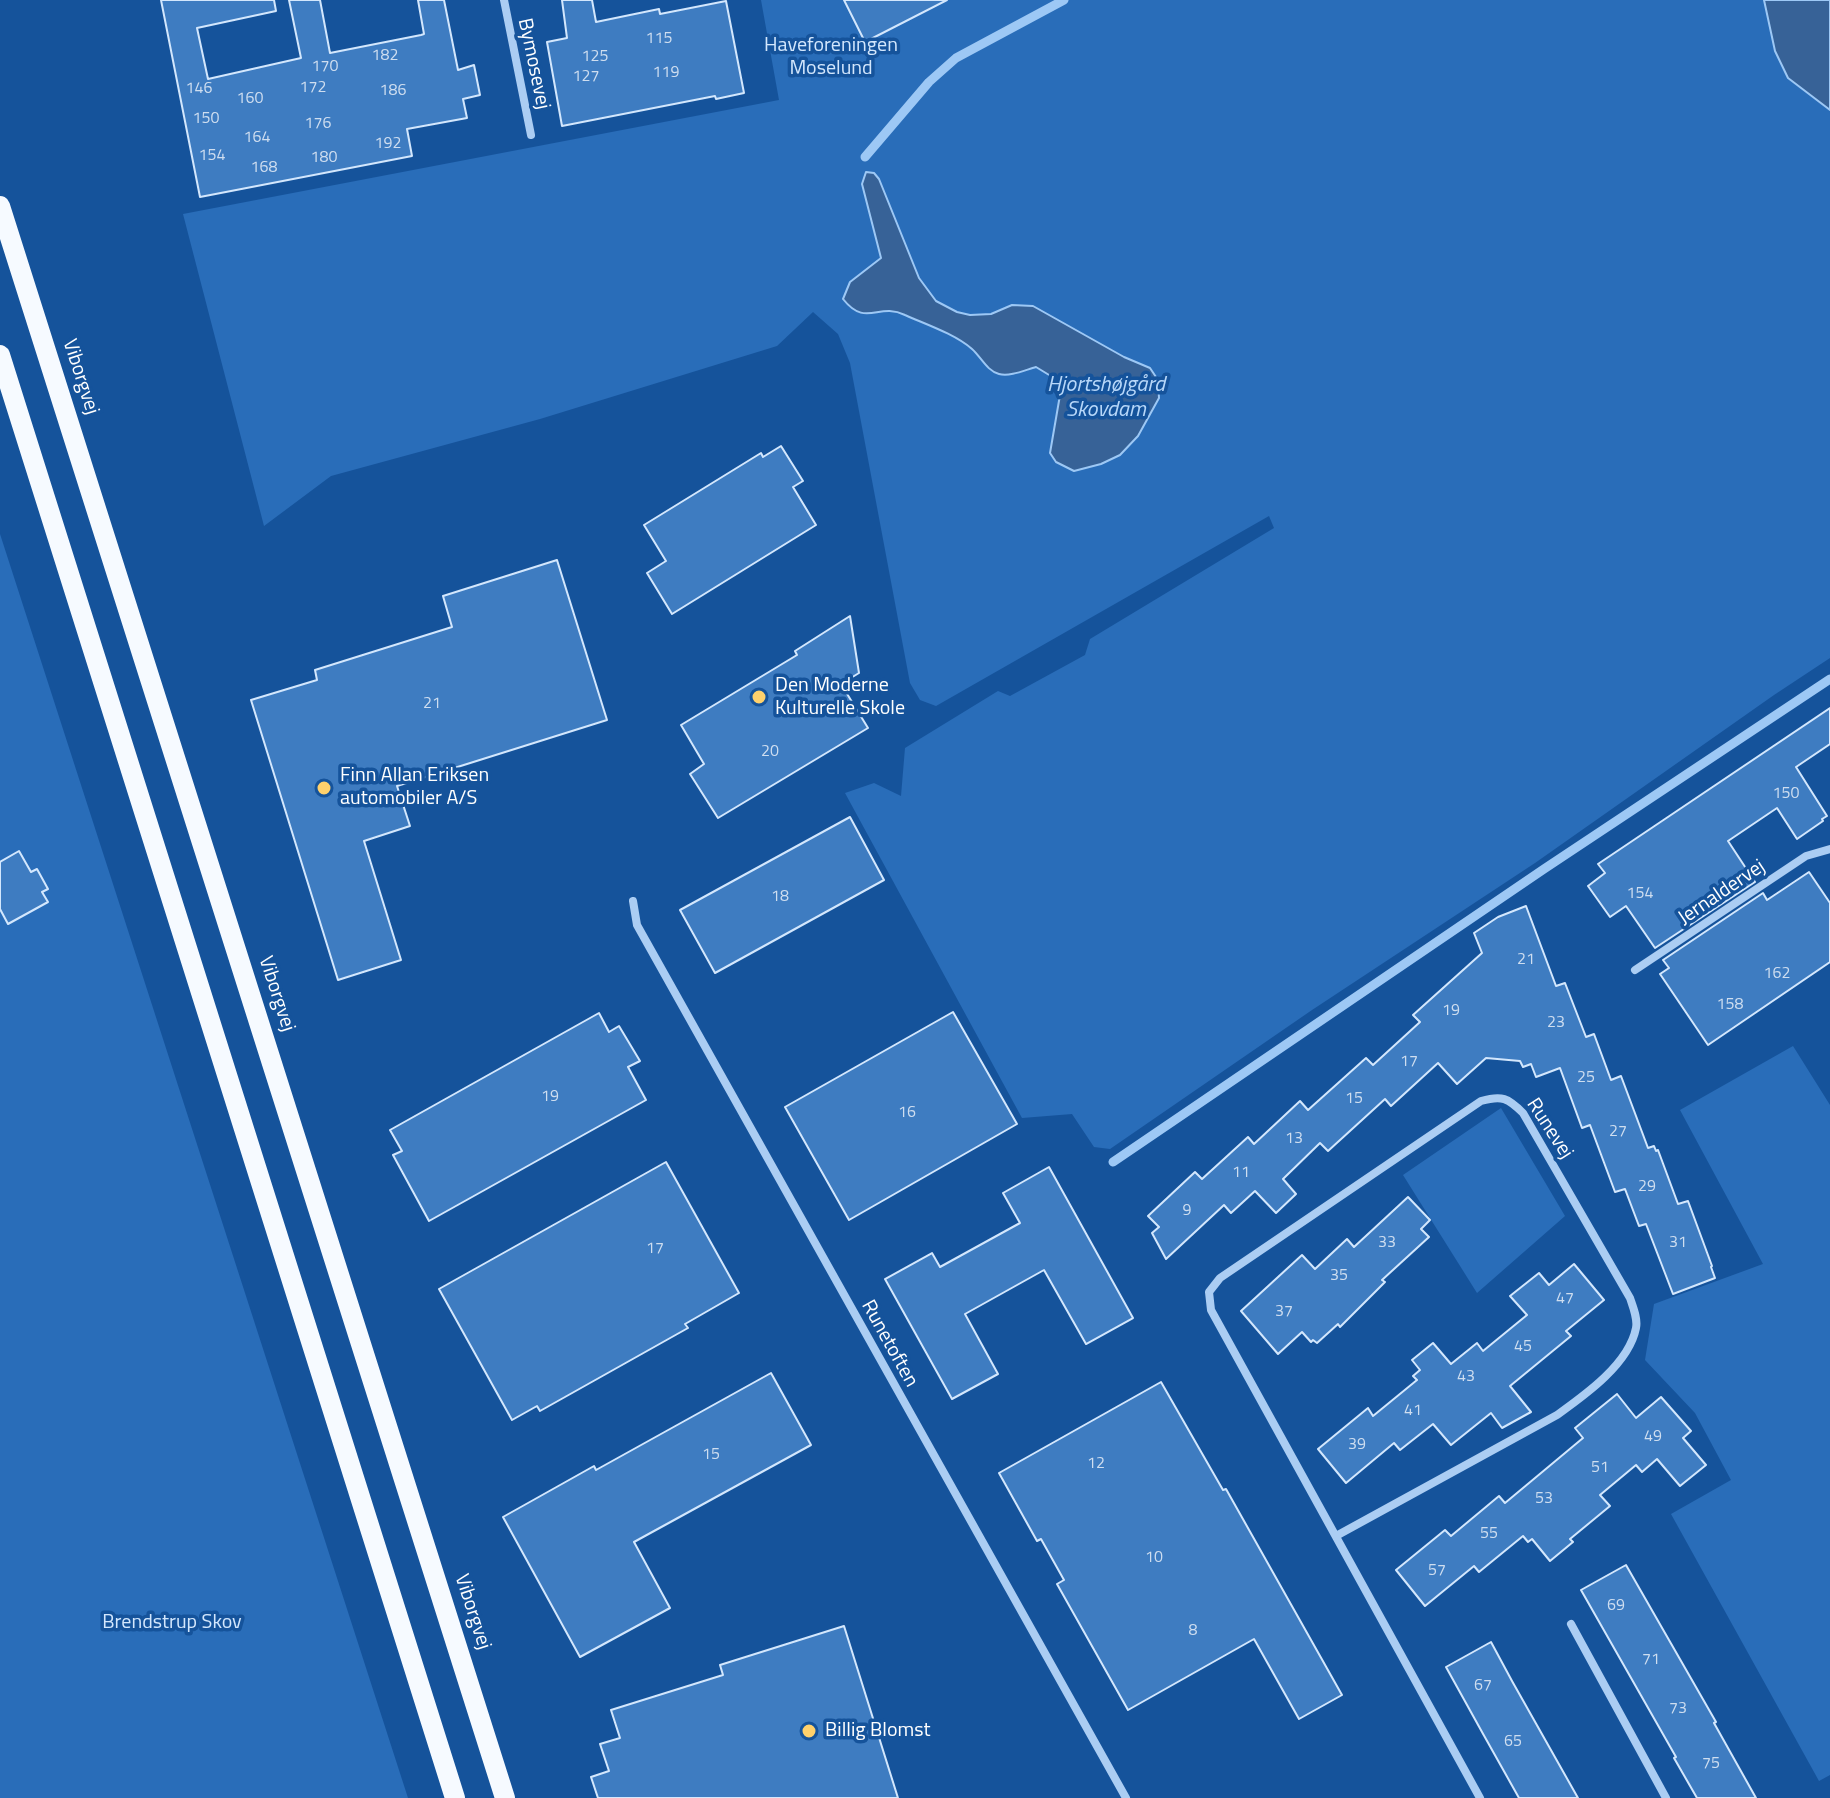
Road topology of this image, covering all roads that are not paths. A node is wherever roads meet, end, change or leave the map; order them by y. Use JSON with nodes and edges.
{"nodes":[{"id":1,"x":504,"y":0,"type":"edge"},
{"id":2,"x":531,"y":135,"type":"dead end"},
{"id":3,"x":0,"y":206,"type":"edge"},
{"id":4,"x":0,"y":355,"type":"edge"},
{"id":5,"x":1830,"y":849,"type":"edge"},
{"id":6,"x":633,"y":901,"type":"dead end"},
{"id":7,"x":1635,"y":970,"type":"dead end"},
{"id":8,"x":1336,"y":1536,"type":"junction"},
{"id":9,"x":1571,"y":1624,"type":"dead end"},
{"id":10,"x":455,"y":1798,"type":"edge"},
{"id":11,"x":505,"y":1798,"type":"edge"},
{"id":12,"x":1126,"y":1798,"type":"edge"},
{"id":13,"x":1480,"y":1798,"type":"edge"},
{"id":14,"x":1666,"y":1798,"type":"edge"}],
"edges":[{"from":1,"to":2,"type":"street","name":"Bymosevej"},
{"from":3,"to":11,"type":"main road","name":"Viborgvej"},
{"from":4,"to":10,"type":"main road"},
{"from":5,"to":7,"type":"street","name":"Jernaldervej"},
{"from":6,"to":12,"type":"street","name":"Runetoften"},
{"from":8,"to":8,"type":"street","name":"Runevej"},
{"from":8,"to":13,"type":"street","name":"Runevej"},
{"from":9,"to":14,"type":"street"}]}
